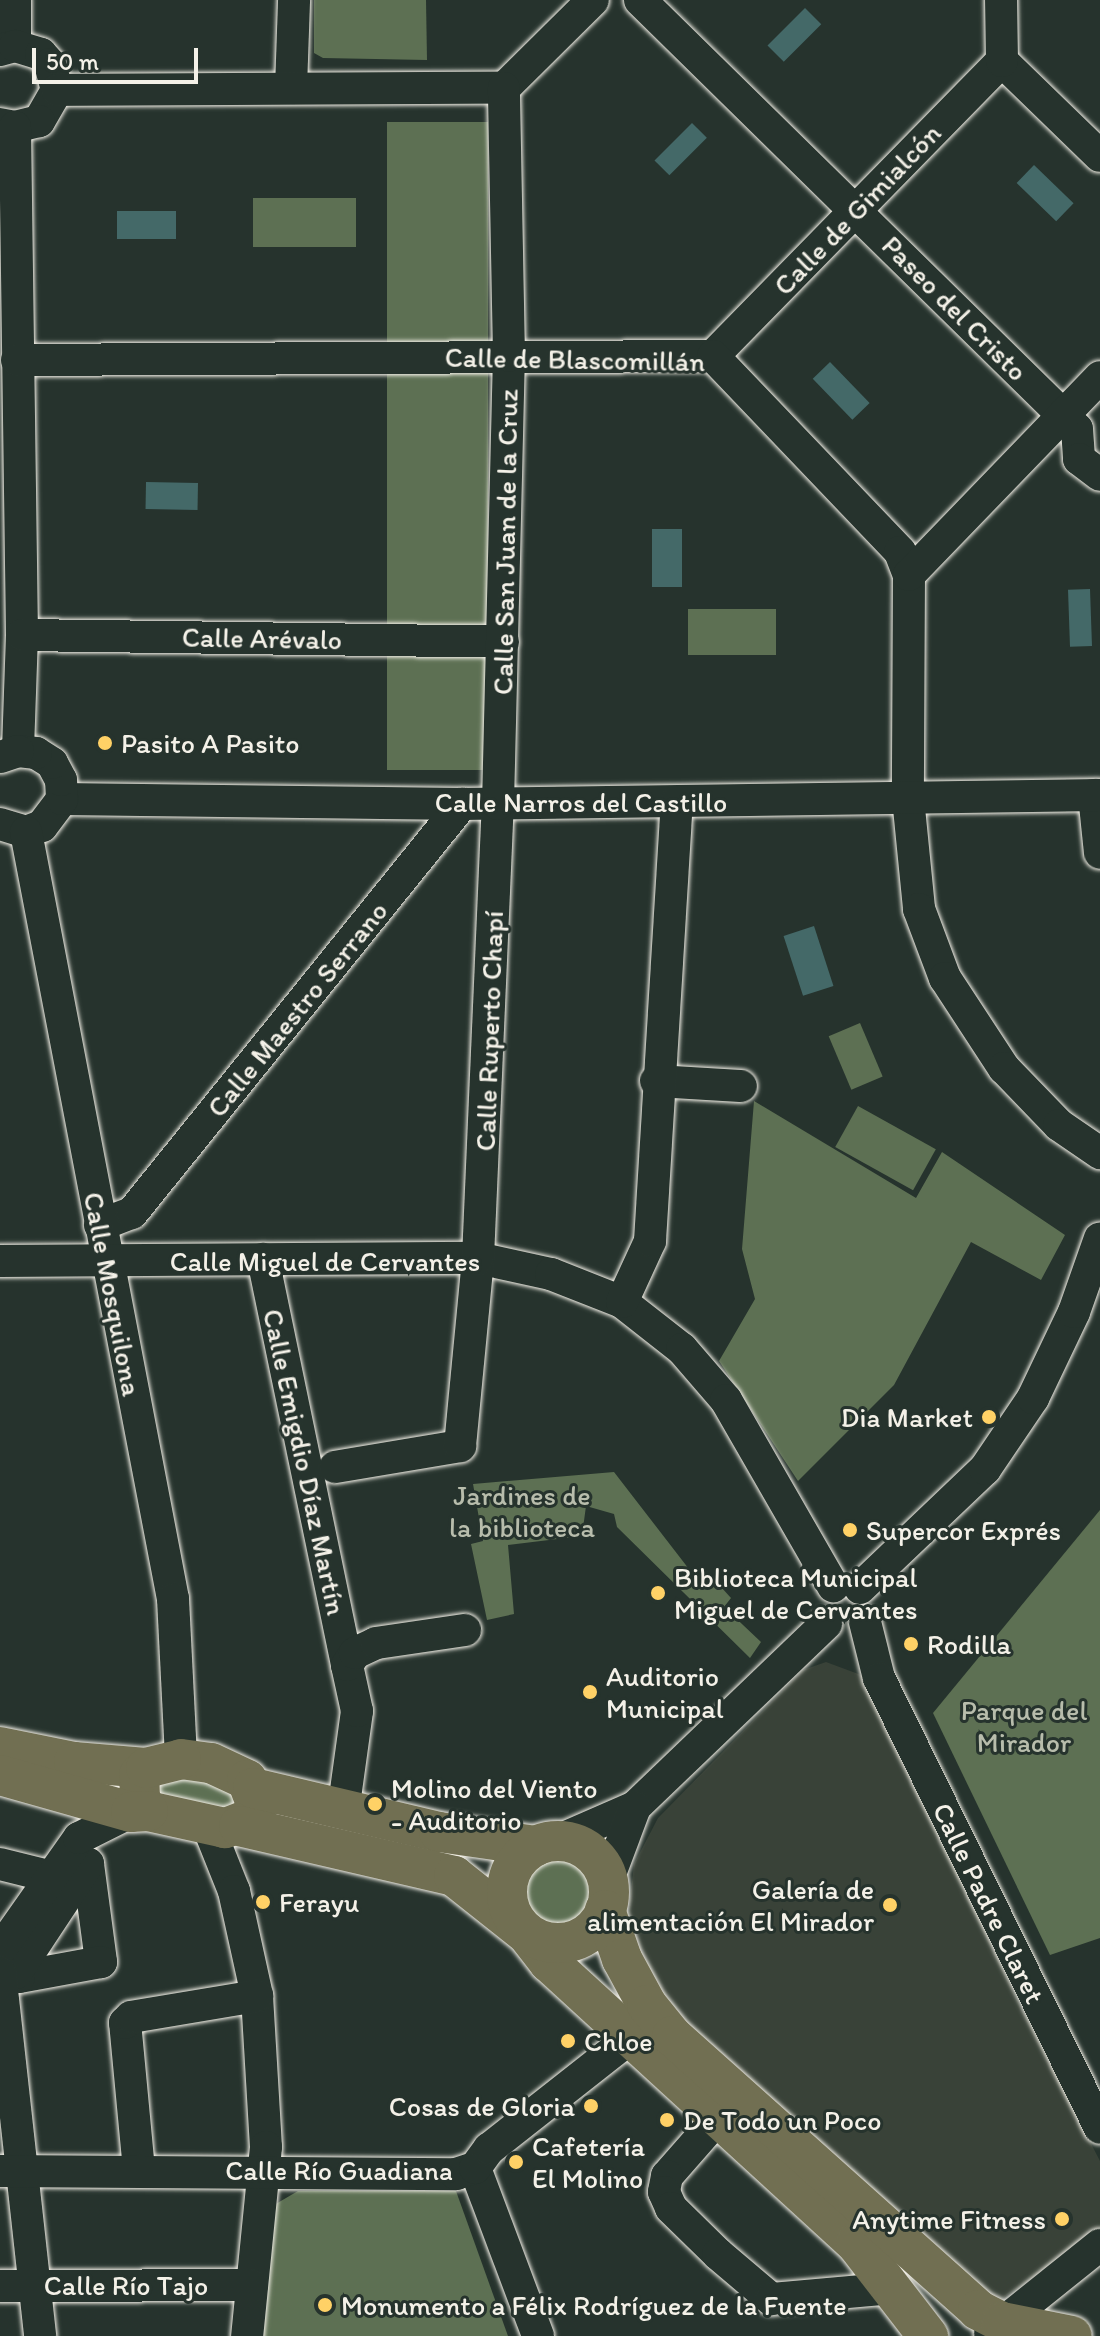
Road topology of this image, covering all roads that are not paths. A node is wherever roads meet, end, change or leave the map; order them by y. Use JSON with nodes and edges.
{"nodes":[{"id":1,"x":15,"y":0,"type":"edge"},
{"id":2,"x":294,"y":0,"type":"edge"},
{"id":3,"x":593,"y":0,"type":"edge"},
{"id":4,"x":640,"y":0,"type":"edge"},
{"id":5,"x":1001,"y":0,"type":"edge"},
{"id":6,"x":8,"y":48,"type":"edge"},
{"id":7,"x":1002,"y":61,"type":"junction"},
{"id":8,"x":291,"y":88,"type":"junction"},
{"id":9,"x":504,"y":88,"type":"junction"},
{"id":10,"x":57,"y":90,"type":"junction"},
{"id":11,"x":8,"y":126,"type":"edge"},
{"id":12,"x":1100,"y":156,"type":"edge"},
{"id":13,"x":856,"y":210,"type":"junction"},
{"id":14,"x":509,"y":356,"type":"junction"},
{"id":15,"x":713,"y":356,"type":"junction"},
{"id":16,"x":17,"y":360,"type":"junction"},
{"id":17,"x":1100,"y":377,"type":"edge"},
{"id":18,"x":1080,"y":423,"type":"edge"},
{"id":19,"x":1100,"y":475,"type":"edge"},
{"id":20,"x":909,"y":575,"type":"junction"},
{"id":21,"x":22,"y":635,"type":"junction"},
{"id":22,"x":503,"y":642,"type":"junction"},
{"id":23,"x":9,"y":754,"type":"edge"},
{"id":24,"x":1097,"y":795,"type":"edge"},
{"id":25,"x":908,"y":798,"type":"junction"},
{"id":26,"x":62,"y":799,"type":"junction"},
{"id":27,"x":677,"y":802,"type":"junction"},
{"id":28,"x":462,"y":804,"type":"junction"},
{"id":29,"x":498,"y":804,"type":"junction"},
{"id":30,"x":13,"y":828,"type":"edge"},
{"id":31,"x":1100,"y":853,"type":"edge"},
{"id":32,"x":656,"y":1081,"type":"junction"},
{"id":33,"x":741,"y":1086,"type":"dead end"},
{"id":34,"x":1100,"y":1153,"type":"edge"},
{"id":35,"x":132,"y":1213,"type":"junction"},
{"id":36,"x":100,"y":1225,"type":"junction"},
{"id":37,"x":1100,"y":1238,"type":"edge"},
{"id":38,"x":478,"y":1258,"type":"junction"},
{"id":39,"x":263,"y":1259,"type":"junction"},
{"id":40,"x":107,"y":1260,"type":"junction"},
{"id":41,"x":146,"y":1260,"type":"junction"},
{"id":42,"x":0,"y":1261,"type":"edge"},
{"id":43,"x":622,"y":1302,"type":"junction"},
{"id":44,"x":335,"y":1467,"type":"dead end"},
{"id":45,"x":846,"y":1587,"type":"junction"},
{"id":46,"x":865,"y":1622,"type":"junction"},
{"id":47,"x":829,"y":1627,"type":"junction"},
{"id":48,"x":465,"y":1630,"type":"dead end"},
{"id":49,"x":347,"y":1665,"type":"junction"},
{"id":50,"x":879,"y":1678,"type":"junction"},
{"id":51,"x":0,"y":1747,"type":"edge"},
{"id":52,"x":164,"y":1763,"type":"junction"},
{"id":53,"x":0,"y":1775,"type":"edge"},
{"id":54,"x":253,"y":1788,"type":"junction"},
{"id":55,"x":635,"y":1807,"type":"junction"},
{"id":56,"x":139,"y":1811,"type":"junction"},
{"id":57,"x":343,"y":1812,"type":"junction"},
{"id":58,"x":223,"y":1826,"type":"junction"},
{"id":59,"x":546,"y":1844,"type":"junction"},
{"id":60,"x":0,"y":1864,"type":"edge"},
{"id":61,"x":52,"y":1877,"type":"junction"},
{"id":62,"x":606,"y":1896,"type":"junction"},
{"id":63,"x":527,"y":1934,"type":"junction"},
{"id":64,"x":0,"y":1950,"type":"edge"},
{"id":65,"x":0,"y":1972,"type":"edge"},
{"id":66,"x":257,"y":1996,"type":"junction"},
{"id":67,"x":630,"y":2038,"type":"junction"},
{"id":68,"x":718,"y":2118,"type":"junction"},
{"id":69,"x":1100,"y":2128,"type":"edge"},
{"id":70,"x":475,"y":2168,"type":"junction"},
{"id":71,"x":139,"y":2170,"type":"junction"},
{"id":72,"x":262,"y":2170,"type":"junction"},
{"id":73,"x":11,"y":2171,"type":"edge"},
{"id":74,"x":1100,"y":2245,"type":"edge"},
{"id":75,"x":252,"y":2285,"type":"junction"},
{"id":76,"x":0,"y":2286,"type":"edge"},
{"id":77,"x":36,"y":2286,"type":"junction"},
{"id":78,"x":894,"y":2288,"type":"junction"},
{"id":79,"x":994,"y":2329,"type":"edge"},
{"id":80,"x":40,"y":2336,"type":"edge"},
{"id":81,"x":247,"y":2336,"type":"edge"},
{"id":82,"x":538,"y":2336,"type":"edge"},
{"id":83,"x":928,"y":2336,"type":"edge"},
{"id":84,"x":1072,"y":2336,"type":"edge"}],
"edges":[{"from":1,"to":6,"type":"street"},
{"from":2,"to":8,"type":"street"},
{"from":3,"to":9,"type":"street"},
{"from":4,"to":13,"type":"street","name":"Paseo del Cristo"},
{"from":5,"to":7,"type":"street"},
{"from":6,"to":10,"type":"street"},
{"from":7,"to":12,"type":"street"},
{"from":7,"to":13,"type":"street","name":"Calle de Gimialcón"},
{"from":8,"to":9,"type":"street"},
{"from":8,"to":10,"type":"street"},
{"from":9,"to":14,"type":"street","name":"Calle San Juan de la Cruz"},
{"from":10,"to":11,"type":"street"},
{"from":11,"to":16,"type":"street"},
{"from":13,"to":15,"type":"street","name":"Calle de Gimialcón"},
{"from":13,"to":18,"type":"street","name":"Paseo del Cristo"},
{"from":14,"to":15,"type":"street","name":"Calle de Blascomillán"},
{"from":14,"to":16,"type":"street","name":"Calle de Blascomillán"},
{"from":14,"to":22,"type":"street","name":"Calle San Juan de la Cruz"},
{"from":15,"to":20,"type":"street","name":"Calle de Blascomillán"},
{"from":16,"to":21,"type":"street"},
{"from":17,"to":18,"type":"street"},
{"from":18,"to":19,"type":"street","name":"Paseo del Cristo"},
{"from":18,"to":20,"type":"street"},
{"from":20,"to":25,"type":"street"},
{"from":21,"to":22,"type":"street","name":"Calle Arévalo"},
{"from":21,"to":23,"type":"street"},
{"from":22,"to":29,"type":"street","name":"Calle San Juan de la Cruz"},
{"from":23,"to":26,"type":"street"},
{"from":24,"to":25,"type":"street","name":"Calle Narros del Castillo"},
{"from":24,"to":31,"type":"street"},
{"from":25,"to":27,"type":"street","name":"Calle Narros del Castillo"},
{"from":25,"to":34,"type":"street"},
{"from":26,"to":28,"type":"street","name":"Calle Narros del Castillo"},
{"from":26,"to":30,"type":"street"},
{"from":27,"to":29,"type":"street","name":"Calle Narros del Castillo"},
{"from":27,"to":32,"type":"street"},
{"from":28,"to":29,"type":"street","name":"Calle Narros del Castillo"},
{"from":28,"to":35,"type":"street","name":"Calle Maestro Serrano"},
{"from":29,"to":38,"type":"street","name":"Calle Ruperto Chapí"},
{"from":30,"to":36,"type":"street","name":"Calle Mosquilona"},
{"from":32,"to":33,"type":"street"},
{"from":32,"to":43,"type":"street"},
{"from":35,"to":36,"type":"street"},
{"from":35,"to":41,"type":"street"},
{"from":36,"to":40,"type":"street","name":"Calle Mosquilona"},
{"from":37,"to":45,"type":"street"},
{"from":38,"to":39,"type":"street","name":"Calle Miguel de Cervantes"},
{"from":38,"to":43,"type":"street","name":"Calle Miguel de Cervantes"},
{"from":38,"to":44,"type":"street","name":"Calle Ruperto Chapí"},
{"from":39,"to":41,"type":"street","name":"Calle Miguel de Cervantes"},
{"from":39,"to":49,"type":"street","name":"Calle Emigdio Díaz Martín"},
{"from":40,"to":41,"type":"street","name":"Calle Miguel de Cervantes"},
{"from":40,"to":42,"type":"street","name":"Calle Miguel de Cervantes"},
{"from":40,"to":52,"type":"street","name":"Calle Mosquilona"},
{"from":43,"to":45,"type":"street","name":"Calle Miguel de Cervantes"},
{"from":45,"to":46,"type":"street"},
{"from":45,"to":47,"type":"street"},
{"from":46,"to":47,"type":"street"},
{"from":46,"to":50,"type":"street","name":"Calle Padre Claret"},
{"from":47,"to":50,"type":"street","name":"Calle Padre Claret"},
{"from":47,"to":55,"type":"street"},
{"from":48,"to":49,"type":"street","name":"Calle Emigdio Díaz Martín"},
{"from":49,"to":57,"type":"street","name":"Calle Emigdio Díaz Martín"},
{"from":50,"to":69,"type":"street","name":"Calle Padre Claret"},
{"from":51,"to":52,"type":"main road"},
{"from":52,"to":54,"type":"main road"},
{"from":52,"to":56,"type":"main road"},
{"from":53,"to":56,"type":"main road"},
{"from":54,"to":57,"type":"main road"},
{"from":54,"to":58,"type":"main road"},
{"from":55,"to":59,"type":"street"},
{"from":55,"to":62,"type":"street"},
{"from":56,"to":58,"type":"main road"},
{"from":56,"to":61,"type":"street"},
{"from":57,"to":59,"type":"main road"},
{"from":58,"to":63,"type":"main road"},
{"from":58,"to":66,"type":"street"},
{"from":59,"to":62,"type":"main road"},
{"from":59,"to":63,"type":"main road"},
{"from":60,"to":61,"type":"street"},
{"from":61,"to":64,"type":"street"},
{"from":62,"to":63,"type":"main road"},
{"from":62,"to":79,"type":"main road"},
{"from":63,"to":67,"type":"main road"},
{"from":65,"to":73,"type":"street"},
{"from":66,"to":71,"type":"street"},
{"from":66,"to":72,"type":"street"},
{"from":67,"to":68,"type":"main road"},
{"from":67,"to":70,"type":"street","name":"Calle Río Guadiana"},
{"from":68,"to":78,"type":"main road"},
{"from":68,"to":78,"type":"street"},
{"from":70,"to":72,"type":"street","name":"Calle Río Guadiana"},
{"from":70,"to":82,"type":"street"},
{"from":71,"to":72,"type":"street","name":"Calle Río Guadiana"},
{"from":71,"to":73,"type":"street","name":"Calle Río Guadiana"},
{"from":72,"to":75,"type":"street"},
{"from":73,"to":77,"type":"street"},
{"from":74,"to":79,"type":"street"},
{"from":75,"to":77,"type":"street","name":"Calle Río Tajo"},
{"from":75,"to":81,"type":"street"},
{"from":76,"to":77,"type":"street","name":"Calle Río Tajo"},
{"from":77,"to":80,"type":"street"},
{"from":78,"to":83,"type":"main road"},
{"from":79,"to":84,"type":"main road"}]}
